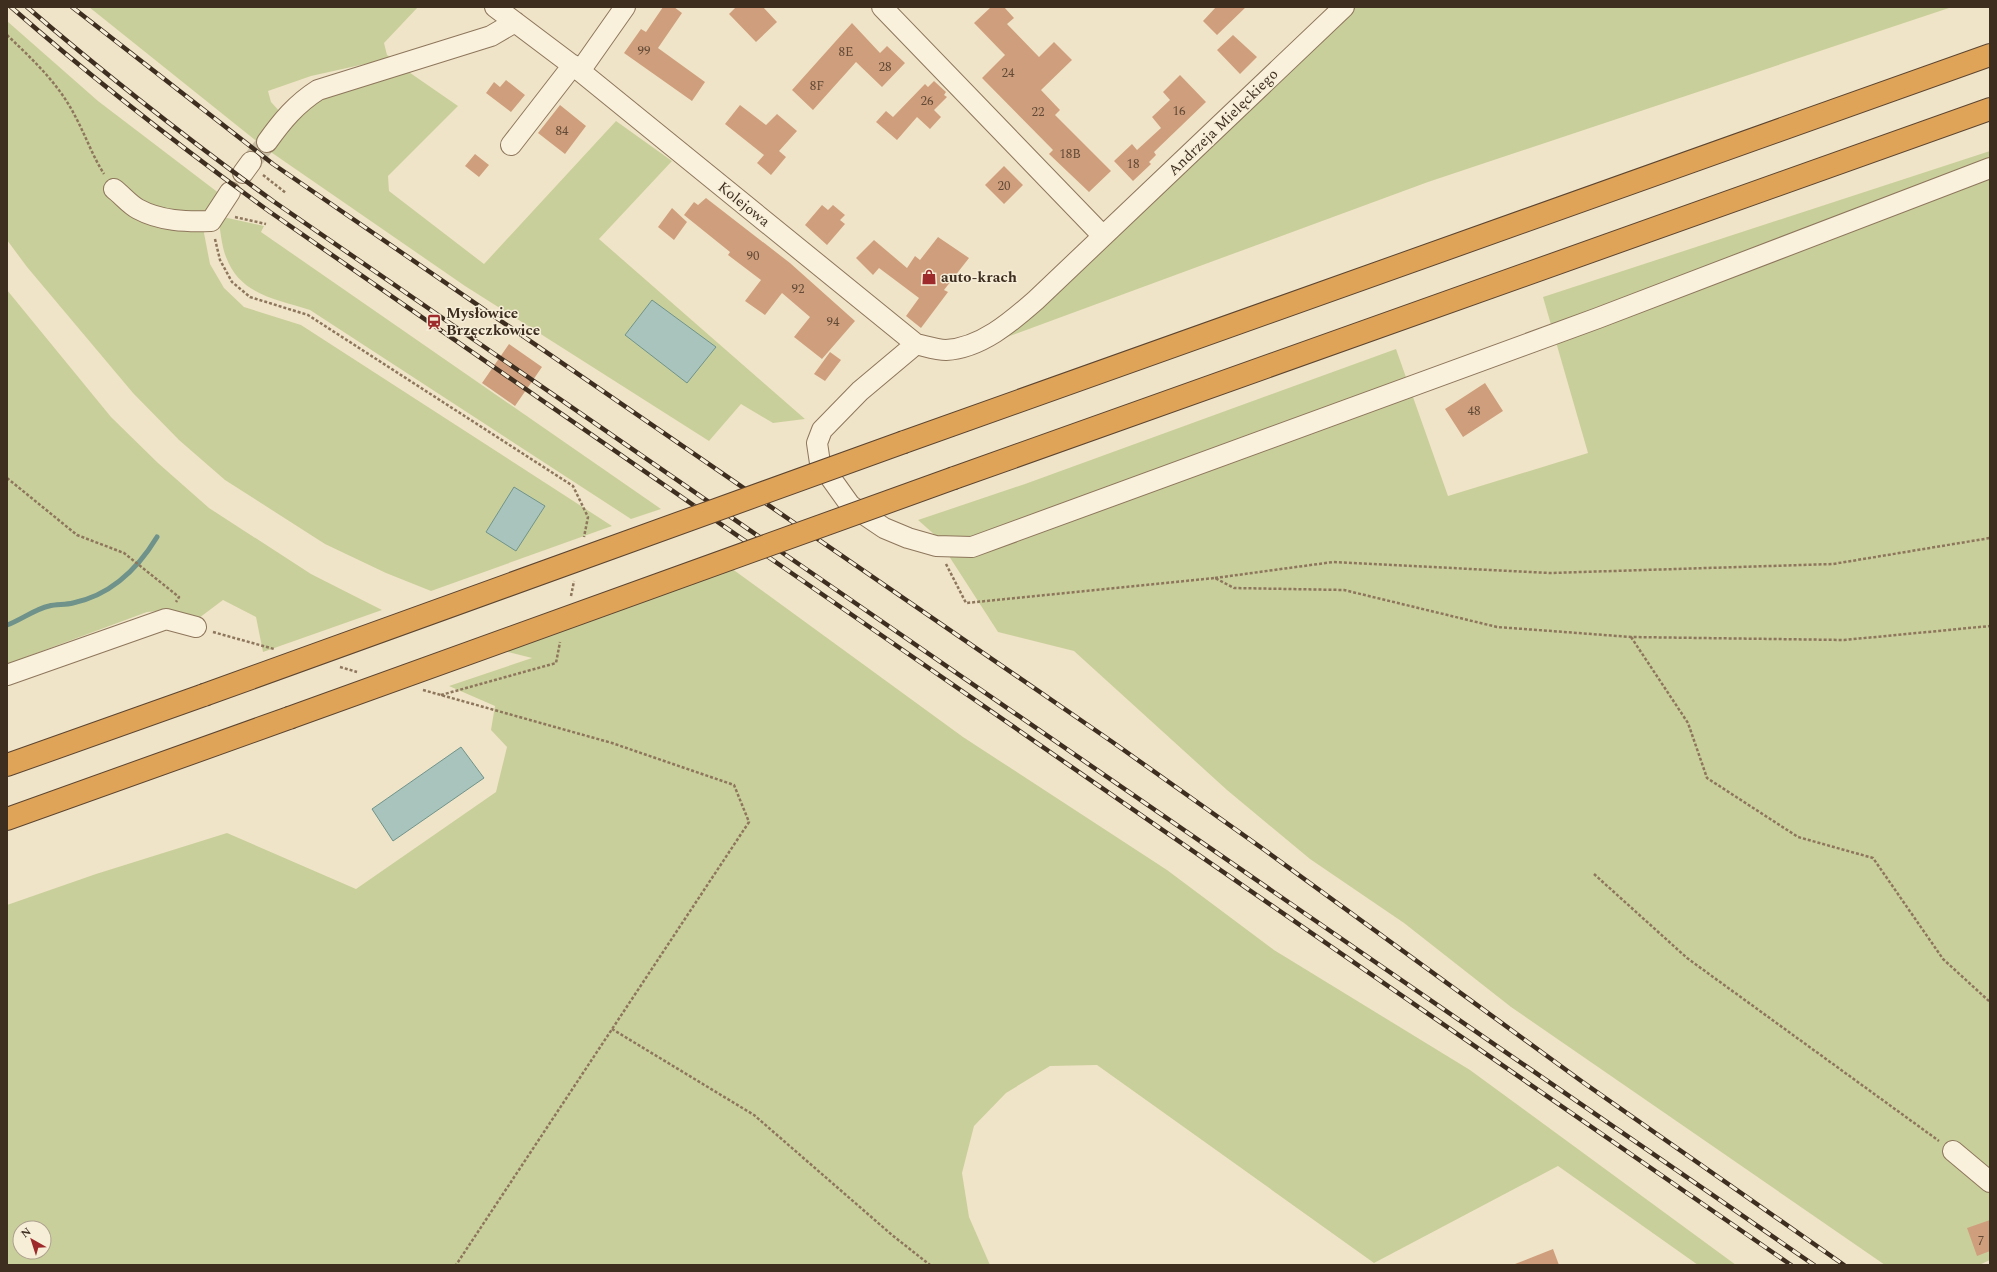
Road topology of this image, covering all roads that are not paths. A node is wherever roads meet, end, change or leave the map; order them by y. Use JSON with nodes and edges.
{"nodes":[{"id":1,"x":495,"y":7,"type":"edge"},
{"id":2,"x":625,"y":7,"type":"edge"},
{"id":3,"x":882,"y":7,"type":"edge"},
{"id":4,"x":1344,"y":7,"type":"edge"},
{"id":5,"x":515,"y":22,"type":"junction"},
{"id":6,"x":1990,"y":55,"type":"edge"},
{"id":7,"x":576,"y":68,"type":"junction"},
{"id":8,"x":1990,"y":109,"type":"edge"},
{"id":9,"x":267,"y":142,"type":"tunnel mouth"},
{"id":10,"x":511,"y":145,"type":"dead end"},
{"id":11,"x":1990,"y":168,"type":"edge"},
{"id":12,"x":114,"y":189,"type":"road end"},
{"id":13,"x":230,"y":192,"type":"dead end"},
{"id":14,"x":1103,"y":236,"type":"junction"},
{"id":15,"x":916,"y":344,"type":"junction"},
{"id":16,"x":196,"y":627,"type":"dead end"},
{"id":17,"x":7,"y":675,"type":"edge"},
{"id":18,"x":7,"y":765,"type":"edge"},
{"id":19,"x":7,"y":819,"type":"edge"},
{"id":20,"x":1953,"y":1151,"type":"road end"},
{"id":21,"x":1990,"y":1182,"type":"edge"}],
"edges":[{"from":1,"to":5,"type":"street","name":"Kolejowa"},
{"from":2,"to":7,"type":"street"},
{"from":3,"to":14,"type":"street"},
{"from":4,"to":14,"type":"street","name":"Andrzeja Mielęckiego"},
{"from":5,"to":7,"type":"street","name":"Kolejowa"},
{"from":5,"to":9,"type":"street"},
{"from":6,"to":18,"type":"highway","bridge":true},
{"from":7,"to":10,"type":"street"},
{"from":7,"to":15,"type":"street","name":"Kolejowa"},
{"from":8,"to":19,"type":"highway","bridge":true},
{"from":11,"to":15,"type":"street"},
{"from":12,"to":13,"type":"street"},
{"from":14,"to":15,"type":"street","name":"Andrzeja Mielęckiego"},
{"from":16,"to":17,"type":"street"},
{"from":20,"to":21,"type":"street"}]}
